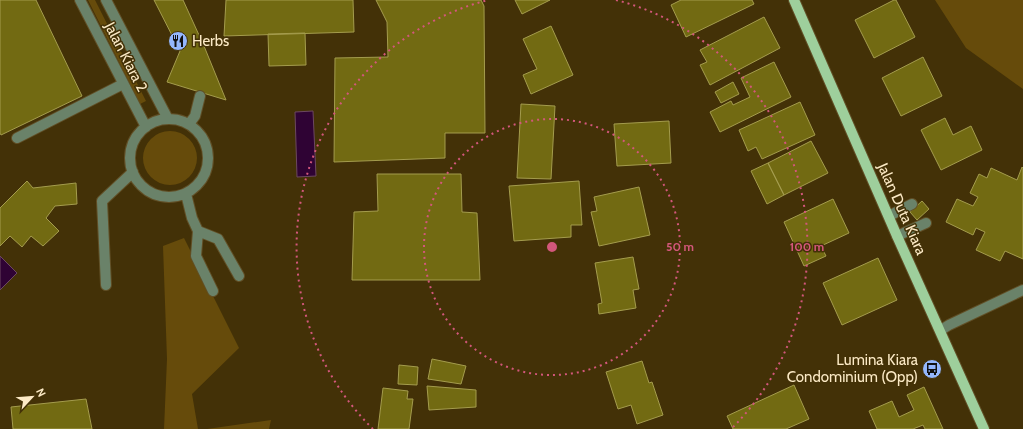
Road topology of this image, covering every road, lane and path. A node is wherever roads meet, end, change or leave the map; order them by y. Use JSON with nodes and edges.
{"nodes":[{"id":1,"x":80,"y":0,"type":"edge"},
{"id":2,"x":106,"y":0,"type":"edge"},
{"id":3,"x":794,"y":0,"type":"edge"},
{"id":4,"x":123,"y":84,"type":"junction"},
{"id":5,"x":200,"y":96,"type":"dead end"},
{"id":6,"x":168,"y":119,"type":"junction"},
{"id":7,"x":190,"y":124,"type":"junction"},
{"id":8,"x":146,"y":127,"type":"junction"},
{"id":9,"x":17,"y":138,"type":"dead end"},
{"id":10,"x":133,"y":172,"type":"junction"},
{"id":11,"x":186,"y":194,"type":"junction"},
{"id":12,"x":912,"y":204,"type":"dead end"},
{"id":13,"x":889,"y":216,"type":"junction"},
{"id":14,"x":926,"y":223,"type":"dead end"},
{"id":15,"x":198,"y":231,"type":"junction"},
{"id":16,"x":897,"y":236,"type":"junction"},
{"id":17,"x":239,"y":276,"type":"dead end"},
{"id":18,"x":106,"y":285,"type":"dead end"},
{"id":19,"x":1023,"y":290,"type":"edge"},
{"id":20,"x":213,"y":291,"type":"dead end"},
{"id":21,"x":941,"y":330,"type":"junction"},
{"id":22,"x":984,"y":429,"type":"edge"}],
"edges":[{"from":1,"to":4,"type":"street","name":"Jalan Kiara 2"},
{"from":2,"to":6,"type":"street","name":"Jalan Kiara 2"},
{"from":3,"to":13,"type":"main road","name":"Jalan Duta Kiara"},
{"from":4,"to":8,"type":"street","name":"Jalan Kiara 2"},
{"from":4,"to":9,"type":"street"},
{"from":5,"to":7,"type":"street"},
{"from":6,"to":7,"type":"street"},
{"from":6,"to":8,"type":"street"},
{"from":7,"to":11,"type":"street"},
{"from":8,"to":10,"type":"street"},
{"from":10,"to":11,"type":"street"},
{"from":10,"to":18,"type":"street"},
{"from":11,"to":15,"type":"street"},
{"from":12,"to":13,"type":"street"},
{"from":13,"to":16,"type":"main road","name":"Jalan Duta Kiara"},
{"from":14,"to":16,"type":"street"},
{"from":15,"to":17,"type":"street"},
{"from":15,"to":20,"type":"street"},
{"from":16,"to":21,"type":"main road","name":"Jalan Duta Kiara"},
{"from":19,"to":21,"type":"street"},
{"from":21,"to":22,"type":"main road","name":"Jalan Duta Kiara"}]}
